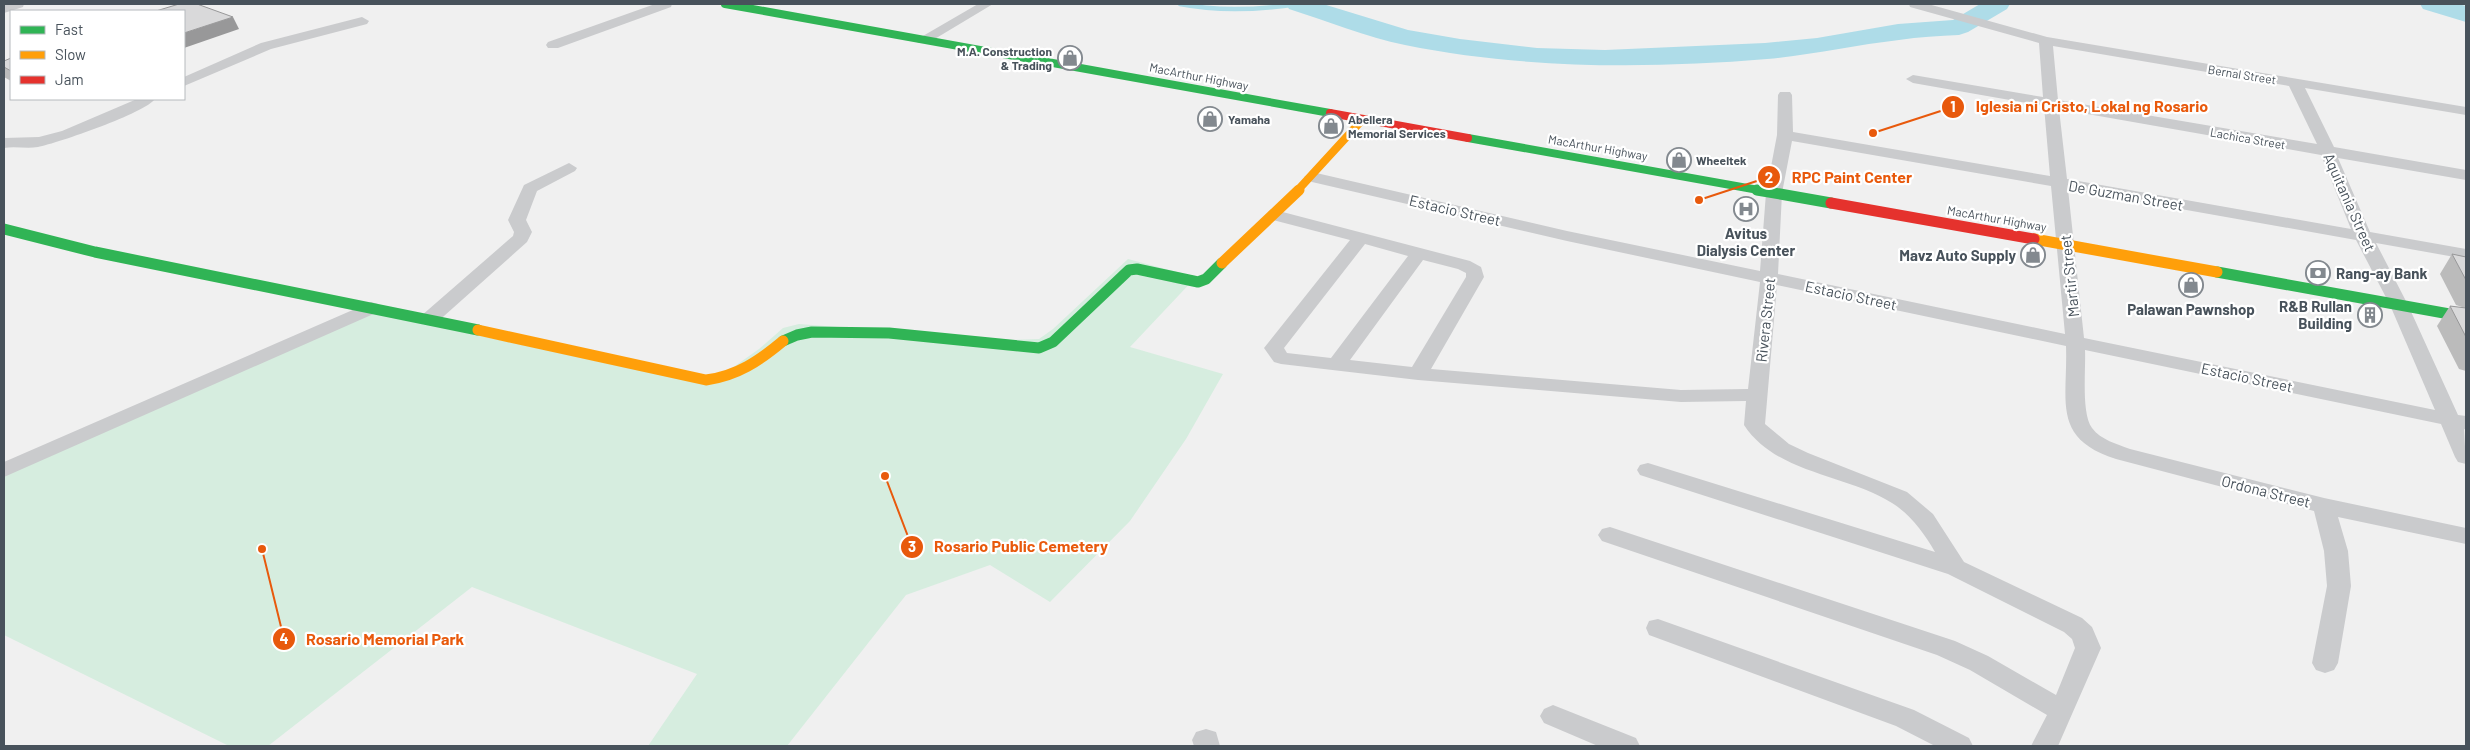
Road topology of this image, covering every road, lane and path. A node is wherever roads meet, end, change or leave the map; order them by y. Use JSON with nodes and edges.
{"nodes":[{"id":1,"x":18,"y":4,"type":"edge"},
{"id":2,"x":666,"y":4,"type":"edge"},
{"id":3,"x":725,"y":4,"type":"edge"},
{"id":4,"x":987,"y":4,"type":"edge"},
{"id":5,"x":1915,"y":4,"type":"edge"},
{"id":6,"x":4,"y":9,"type":"edge"},
{"id":7,"x":362,"y":21,"type":"dead end"},
{"id":8,"x":923,"y":40,"type":"junction"},
{"id":9,"x":2046,"y":41,"type":"junction"},
{"id":10,"x":552,"y":45,"type":"dead end"},
{"id":11,"x":1912,"y":79,"type":"dead end"},
{"id":12,"x":185,"y":82,"type":"edge"},
{"id":13,"x":2296,"y":83,"type":"junction"},
{"id":14,"x":1785,"y":96,"type":"dead end"},
{"id":15,"x":146,"y":100,"type":"edge"},
{"id":16,"x":2049,"y":102,"type":"junction"},
{"id":17,"x":2466,"y":111,"type":"edge"},
{"id":18,"x":1363,"y":119,"type":"junction"},
{"id":19,"x":1786,"y":135,"type":"junction"},
{"id":20,"x":4,"y":143,"type":"edge"},
{"id":21,"x":2328,"y":152,"type":"junction"},
{"id":22,"x":569,"y":168,"type":"dead end"},
{"id":23,"x":2466,"y":175,"type":"edge"},
{"id":24,"x":1312,"y":177,"type":"junction"},
{"id":25,"x":2057,"y":183,"type":"junction"},
{"id":26,"x":1774,"y":193,"type":"junction"},
{"id":27,"x":1275,"y":215,"type":"junction"},
{"id":28,"x":4,"y":229,"type":"edge"},
{"id":29,"x":2363,"y":236,"type":"junction"},
{"id":30,"x":1361,"y":237,"type":"junction"},
{"id":31,"x":2066,"y":244,"type":"junction"},
{"id":32,"x":1419,"y":253,"type":"junction"},
{"id":33,"x":2466,"y":254,"type":"edge"},
{"id":34,"x":1769,"y":279,"type":"junction"},
{"id":35,"x":2399,"y":304,"type":"junction"},
{"id":36,"x":371,"y":308,"type":"junction"},
{"id":37,"x":2466,"y":317,"type":"edge"},
{"id":38,"x":428,"y":320,"type":"junction"},
{"id":39,"x":2076,"y":341,"type":"junction"},
{"id":40,"x":1337,"y":364,"type":"junction"},
{"id":41,"x":1418,"y":374,"type":"junction"},
{"id":42,"x":1757,"y":395,"type":"junction"},
{"id":43,"x":2078,"y":421,"type":"joint"},
{"id":44,"x":2457,"y":421,"type":"edge"},
{"id":45,"x":2466,"y":457,"type":"edge"},
{"id":46,"x":4,"y":470,"type":"edge"},
{"id":47,"x":1648,"y":470,"type":"dead end"},
{"id":48,"x":2324,"y":506,"type":"junction"},
{"id":49,"x":1610,"y":535,"type":"dead end"},
{"id":50,"x":2466,"y":536,"type":"edge"},
{"id":51,"x":1956,"y":568,"type":"junction"},
{"id":52,"x":1658,"y":628,"type":"dead end"},
{"id":53,"x":2325,"y":663,"type":"dead end"},
{"id":54,"x":2062,"y":711,"type":"junction"},
{"id":55,"x":1553,"y":716,"type":"dead end"},
{"id":56,"x":1626,"y":746,"type":"edge"},
{"id":57,"x":1959,"y":746,"type":"edge"},
{"id":58,"x":2045,"y":746,"type":"edge"}],
"edges":[{"from":1,"to":6,"type":"street"},
{"from":2,"to":10,"type":"street"},
{"from":3,"to":8,"type":"main road","name":"MacArthur Highway"},
{"from":4,"to":8,"type":"street"},
{"from":5,"to":9,"type":"street","name":"Bernal Street"},
{"from":7,"to":12,"type":"street"},
{"from":8,"to":18,"type":"main road","name":"MacArthur Highway"},
{"from":9,"to":13,"type":"street","name":"Bernal Street"},
{"from":9,"to":16,"type":"street","name":"Martir Street"},
{"from":11,"to":16,"type":"street","name":"Lachica Street"},
{"from":13,"to":17,"type":"street","name":"Bernal Street"},
{"from":13,"to":21,"type":"street","name":"Aquitania Street"},
{"from":14,"to":19,"type":"street","name":"Rivera Street"},
{"from":15,"to":20,"type":"street"},
{"from":16,"to":21,"type":"street","name":"Lachica Street"},
{"from":16,"to":25,"type":"street","name":"Martir Street"},
{"from":18,"to":24,"type":"main road"},
{"from":18,"to":26,"type":"main road","name":"MacArthur Highway"},
{"from":19,"to":25,"type":"street","name":"De Guzman Street"},
{"from":19,"to":26,"type":"street","name":"Rivera Street"},
{"from":21,"to":23,"type":"street","name":"Lachica Street"},
{"from":21,"to":29,"type":"street","name":"Aquitania Street"},
{"from":22,"to":38,"type":"street"},
{"from":24,"to":27,"type":"main road"},
{"from":24,"to":34,"type":"street","name":"Estacio Street"},
{"from":25,"to":29,"type":"street","name":"De Guzman Street"},
{"from":25,"to":31,"type":"street","name":"Martir Street"},
{"from":26,"to":31,"type":"main road","name":"MacArthur Highway"},
{"from":26,"to":34,"type":"street","name":"Rivera Street"},
{"from":27,"to":30,"type":"street"},
{"from":27,"to":38,"type":"main road"},
{"from":28,"to":36,"type":"main road"},
{"from":29,"to":33,"type":"street","name":"De Guzman Street"},
{"from":29,"to":35,"type":"street","name":"Aquitania Street"},
{"from":30,"to":32,"type":"street"},
{"from":30,"to":40,"type":"street"},
{"from":31,"to":35,"type":"main road","name":"MacArthur Highway"},
{"from":31,"to":39,"type":"street","name":"Martir Street"},
{"from":32,"to":40,"type":"street"},
{"from":32,"to":41,"type":"street"},
{"from":34,"to":39,"type":"street","name":"Estacio Street"},
{"from":34,"to":42,"type":"street","name":"Rivera Street"},
{"from":35,"to":37,"type":"main road","name":"MacArthur Highway"},
{"from":35,"to":44,"type":"street","name":"Aquitania Street"},
{"from":36,"to":38,"type":"main road"},
{"from":36,"to":46,"type":"street"},
{"from":39,"to":43,"type":"street","name":"Martir Street"},
{"from":39,"to":44,"type":"street","name":"Estacio Street"},
{"from":40,"to":41,"type":"street"},
{"from":41,"to":42,"type":"street"},
{"from":42,"to":51,"type":"street","name":"Rivera Street"},
{"from":43,"to":48,"type":"street","name":"Ordona Street"},
{"from":44,"to":45,"type":"street","name":"Aquitania Street"},
{"from":47,"to":51,"type":"street"},
{"from":48,"to":50,"type":"street","name":"Ordona Street"},
{"from":48,"to":53,"type":"street"},
{"from":49,"to":54,"type":"street"},
{"from":51,"to":54,"type":"street"},
{"from":52,"to":57,"type":"street"},
{"from":54,"to":58,"type":"street"},
{"from":55,"to":56,"type":"street"}]}
